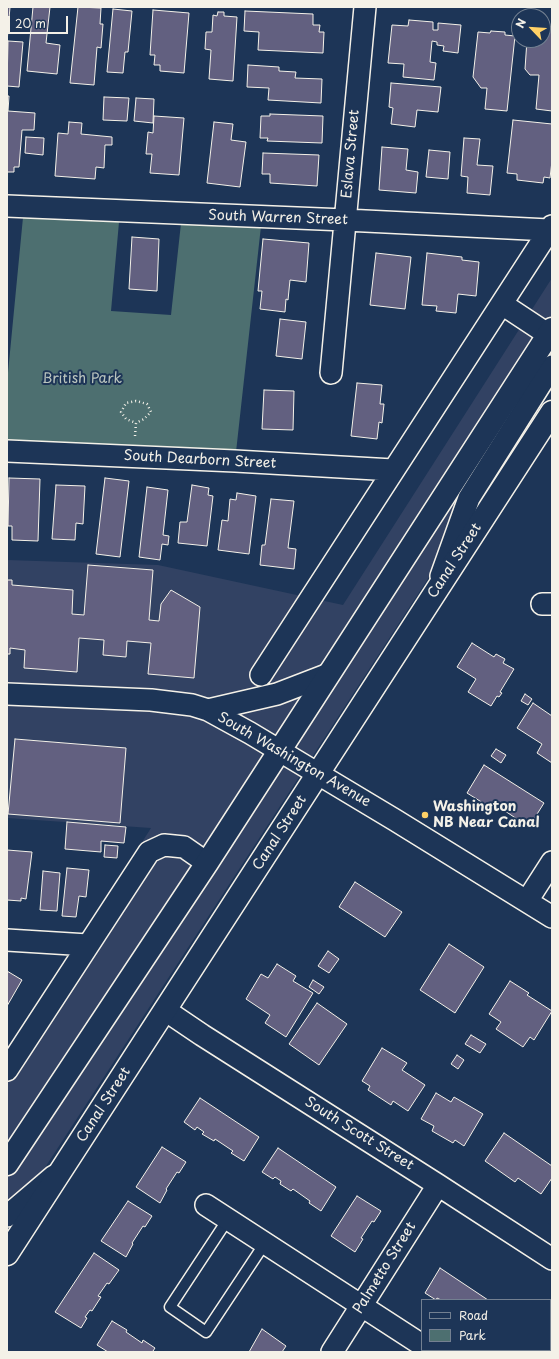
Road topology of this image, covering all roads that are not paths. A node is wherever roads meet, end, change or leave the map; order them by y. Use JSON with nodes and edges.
{"nodes":[{"id":1,"x":365,"y":7,"type":"edge"},
{"id":2,"x":7,"y":206,"type":"edge"},
{"id":3,"x":346,"y":220,"type":"junction"},
{"id":4,"x":550,"y":228,"type":"edge"},
{"id":5,"x":502,"y":304,"type":"junction"},
{"id":6,"x":551,"y":334,"type":"edge"},
{"id":7,"x":552,"y":366,"type":"edge"},
{"id":8,"x":331,"y":374,"type":"dead end"},
{"id":9,"x":552,"y":412,"type":"edge"},
{"id":10,"x":7,"y":451,"type":"edge"},
{"id":11,"x":393,"y":470,"type":"junction"},
{"id":12,"x":434,"y":594,"type":"junction"},
{"id":13,"x":260,"y":674,"type":"dead end"},
{"id":14,"x":329,"y":674,"type":"junction"},
{"id":15,"x":7,"y":694,"type":"edge"},
{"id":16,"x":208,"y":710,"type":"junction"},
{"id":17,"x":280,"y":751,"type":"junction"},
{"id":18,"x":318,"y":774,"type":"junction"},
{"id":19,"x":552,"y":862,"type":"edge"},
{"id":20,"x":207,"y":863,"type":"junction"},
{"id":21,"x":527,"y":901,"type":"junction"},
{"id":22,"x":552,"y":917,"type":"edge"},
{"id":23,"x":7,"y":940,"type":"edge"},
{"id":24,"x":88,"y":945,"type":"junction"},
{"id":25,"x":165,"y":1010,"type":"junction"},
{"id":26,"x":7,"y":1070,"type":"edge"},
{"id":27,"x":7,"y":1164,"type":"edge"},
{"id":28,"x":63,"y":1169,"type":"junction"},
{"id":29,"x":438,"y":1184,"type":"junction"},
{"id":30,"x":206,"y":1205,"type":"dead end"},
{"id":31,"x":7,"y":1216,"type":"edge"},
{"id":32,"x":228,"y":1220,"type":"junction"},
{"id":33,"x":265,"y":1243,"type":"junction"},
{"id":34,"x":7,"y":1254,"type":"edge"},
{"id":35,"x":552,"y":1259,"type":"edge"},
{"id":36,"x":361,"y":1306,"type":"junction"},
{"id":37,"x":421,"y":1344,"type":"edge"},
{"id":38,"x":332,"y":1352,"type":"edge"}],
"edges":[{"from":1,"to":3,"type":"street","name":"Eslava Street"},
{"from":2,"to":3,"type":"street","name":"South Warren Street"},
{"from":3,"to":4,"type":"street","name":"South Warren Street"},
{"from":3,"to":8,"type":"street","name":"Eslava Street"},
{"from":4,"to":5,"type":"street"},
{"from":5,"to":6,"type":"street"},
{"from":5,"to":11,"type":"street"},
{"from":6,"to":14,"type":"main road"},
{"from":7,"to":12,"type":"street"},
{"from":9,"to":12,"type":"main road","name":"Canal Street"},
{"from":10,"to":11,"type":"street","name":"South Dearborn Street"},
{"from":11,"to":13,"type":"street"},
{"from":12,"to":18,"type":"main road","name":"Canal Street"},
{"from":14,"to":16,"type":"street"},
{"from":14,"to":17,"type":"main road"},
{"from":15,"to":16,"type":"street","name":"South Washington Avenue"},
{"from":16,"to":17,"type":"street","name":"South Washington Avenue"},
{"from":17,"to":18,"type":"street","name":"South Washington Avenue"},
{"from":17,"to":20,"type":"main road"},
{"from":18,"to":21,"type":"street","name":"South Washington Avenue"},
{"from":18,"to":25,"type":"main road","name":"Canal Street"},
{"from":19,"to":21,"type":"street"},
{"from":20,"to":24,"type":"street"},
{"from":20,"to":27,"type":"main road"},
{"from":21,"to":22,"type":"street","name":"South Washington Avenue"},
{"from":23,"to":24,"type":"street"},
{"from":24,"to":26,"type":"street"},
{"from":25,"to":28,"type":"main road","name":"Canal Street"},
{"from":25,"to":29,"type":"street","name":"South Scott Street"},
{"from":28,"to":31,"type":"street"},
{"from":28,"to":34,"type":"main road","name":"Canal Street"},
{"from":29,"to":35,"type":"street","name":"South Scott Street"},
{"from":29,"to":36,"type":"street","name":"Palmetto Street"},
{"from":30,"to":32,"type":"street"},
{"from":32,"to":33,"type":"street"},
{"from":32,"to":33,"type":"lane"},
{"from":33,"to":36,"type":"street"},
{"from":36,"to":37,"type":"street"},
{"from":36,"to":38,"type":"street","name":"Palmetto Street"}]}
